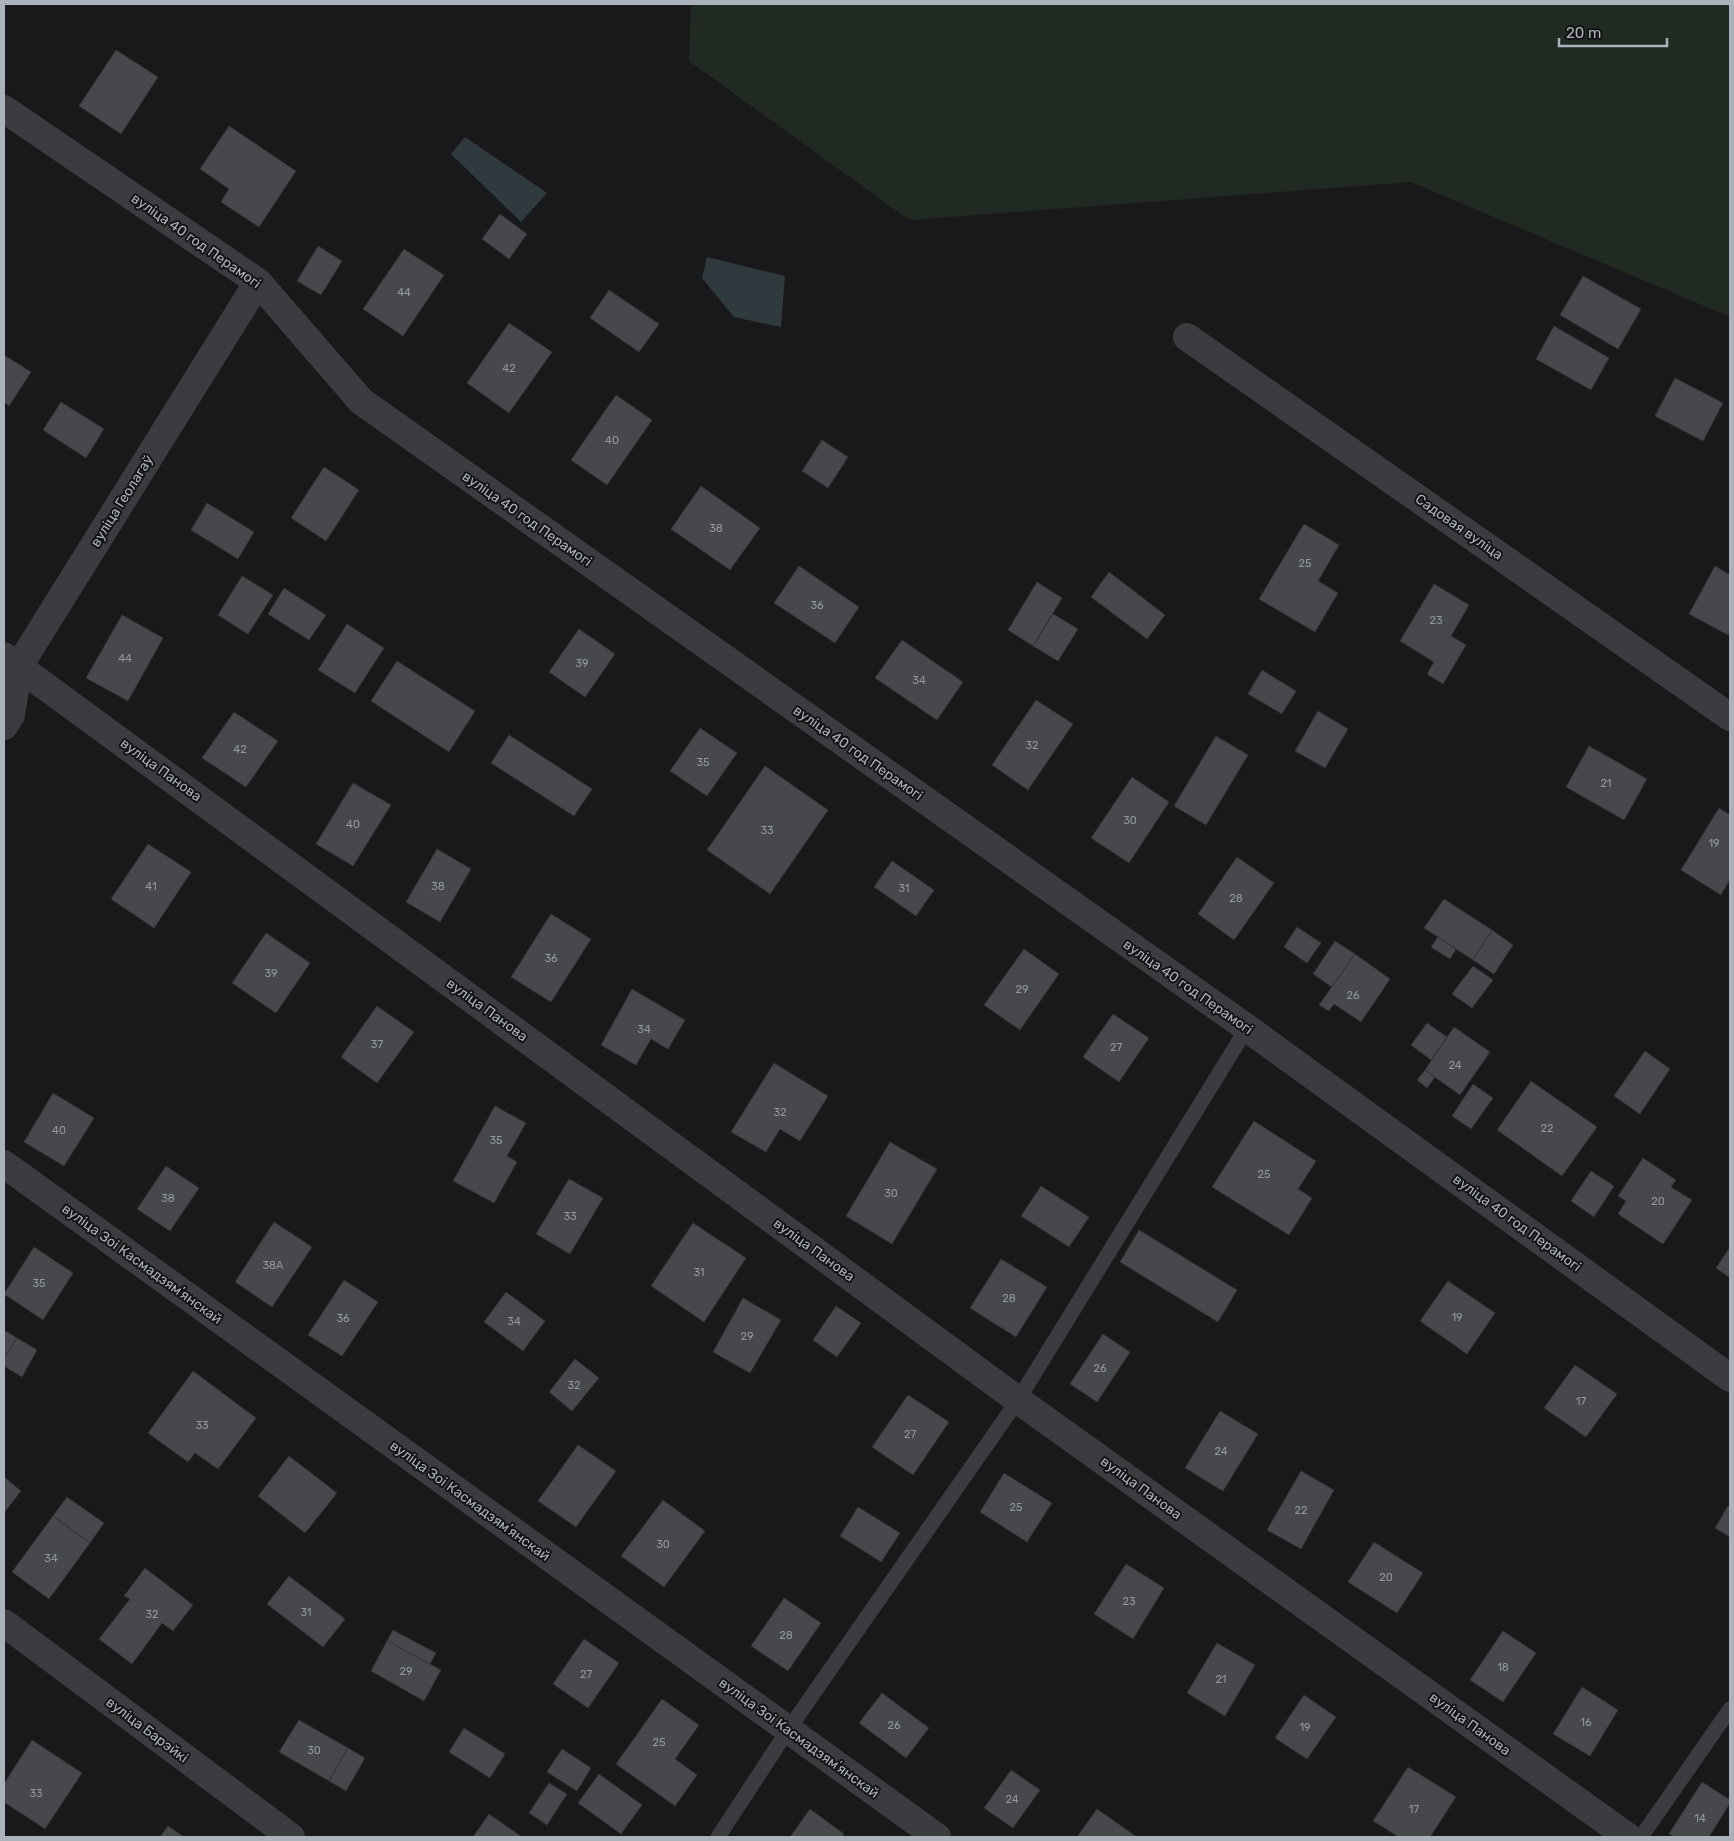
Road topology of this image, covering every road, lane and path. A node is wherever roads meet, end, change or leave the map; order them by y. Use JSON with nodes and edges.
{"nodes":[{"id":1,"x":4,"y":109,"type":"edge"},
{"id":2,"x":258,"y":282,"type":"junction"},
{"id":3,"x":1187,"y":337,"type":"dead end"},
{"id":4,"x":12,"y":661,"type":"edge"},
{"id":5,"x":1730,"y":717,"type":"edge"},
{"id":6,"x":4,"y":726,"type":"edge"},
{"id":7,"x":1247,"y":1028,"type":"junction"},
{"id":8,"x":4,"y":1164,"type":"edge"},
{"id":9,"x":1730,"y":1378,"type":"edge"},
{"id":10,"x":1018,"y":1400,"type":"junction"},
{"id":11,"x":4,"y":1623,"type":"edge"},
{"id":12,"x":1730,"y":1709,"type":"edge"},
{"id":13,"x":788,"y":1730,"type":"junction"},
{"id":14,"x":290,"y":1837,"type":"edge"},
{"id":15,"x":718,"y":1837,"type":"edge"},
{"id":16,"x":937,"y":1837,"type":"edge"},
{"id":17,"x":1628,"y":1837,"type":"edge"},
{"id":18,"x":1641,"y":1837,"type":"edge"}],
"edges":[{"from":1,"to":2,"type":"street","name":"вуліца 40 год Перамогі"},
{"from":2,"to":4,"type":"street","name":"вуліца Геолагаў"},
{"from":2,"to":7,"type":"street","name":"вуліца 40 год Перамогі"},
{"from":3,"to":5,"type":"street","name":"Садовая вуліца"},
{"from":4,"to":6,"type":"street","name":"вуліца Геолагаў"},
{"from":4,"to":10,"type":"street","name":"вуліца Панова"},
{"from":7,"to":9,"type":"street","name":"вуліца 40 год Перамогі"},
{"from":7,"to":10,"type":"lane"},
{"from":8,"to":13,"type":"street","name":"вуліца Зоі Касмадзямʼянскай"},
{"from":10,"to":13,"type":"lane"},
{"from":10,"to":17,"type":"street","name":"вуліца Панова"},
{"from":11,"to":14,"type":"street","name":"вуліца Барэйкі"},
{"from":12,"to":18,"type":"lane"},
{"from":13,"to":15,"type":"lane"},
{"from":13,"to":16,"type":"street","name":"вуліца Зоі Касмадзямʼянскай"}]}
